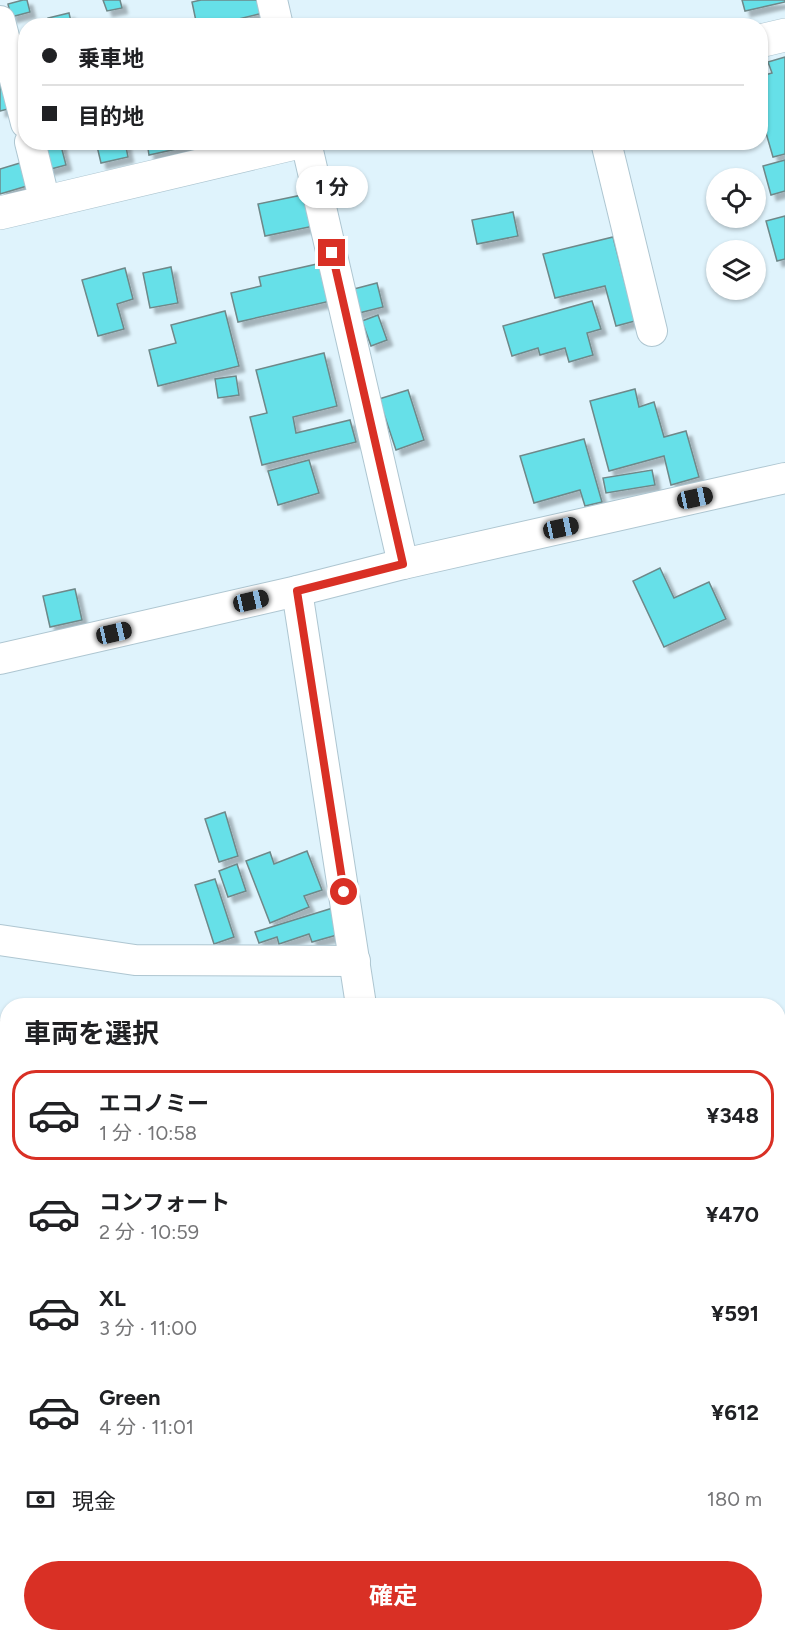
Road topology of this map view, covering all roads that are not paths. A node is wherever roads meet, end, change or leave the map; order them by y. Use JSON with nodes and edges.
{"nodes":[{"id":1,"x":272,"y":0,"type":"edge"},
{"id":2,"x":276,"y":18,"type":"edge"},
{"id":3,"x":0,"y":21,"type":"edge"},
{"id":4,"x":785,"y":35,"type":"edge"},
{"id":5,"x":768,"y":39,"type":"edge"},
{"id":6,"x":18,"y":92,"type":"edge"},
{"id":7,"x":32,"y":150,"type":"edge"},
{"id":8,"x":266,"y":150,"type":"edge"},
{"id":9,"x":308,"y":150,"type":"edge"},
{"id":10,"x":608,"y":150,"type":"edge"},
{"id":11,"x":45,"y":202,"type":"junction"},
{"id":12,"x":0,"y":213,"type":"edge"},
{"id":13,"x":652,"y":331,"type":"dead end"},
{"id":14,"x":785,"y":478,"type":"edge"},
{"id":15,"x":403,"y":564,"type":"junction"},
{"id":16,"x":297,"y":591,"type":"junction"},
{"id":17,"x":0,"y":659,"type":"edge"},
{"id":18,"x":0,"y":940,"type":"edge"},
{"id":19,"x":355,"y":961,"type":"junction"},
{"id":20,"x":360,"y":998,"type":"edge"}],
"edges":[{"from":1,"to":2,"type":"street"},
{"from":3,"to":6,"type":"street"},
{"from":4,"to":5,"type":"street"},
{"from":7,"to":11,"type":"street"},
{"from":8,"to":11,"type":"street"},
{"from":9,"to":15,"type":"street"},
{"from":10,"to":13,"type":"street"},
{"from":11,"to":12,"type":"street"},
{"from":14,"to":15,"type":"street"},
{"from":15,"to":16,"type":"street"},
{"from":16,"to":17,"type":"street"},
{"from":16,"to":19,"type":"street"},
{"from":18,"to":19,"type":"street"},
{"from":19,"to":20,"type":"street"}]}
